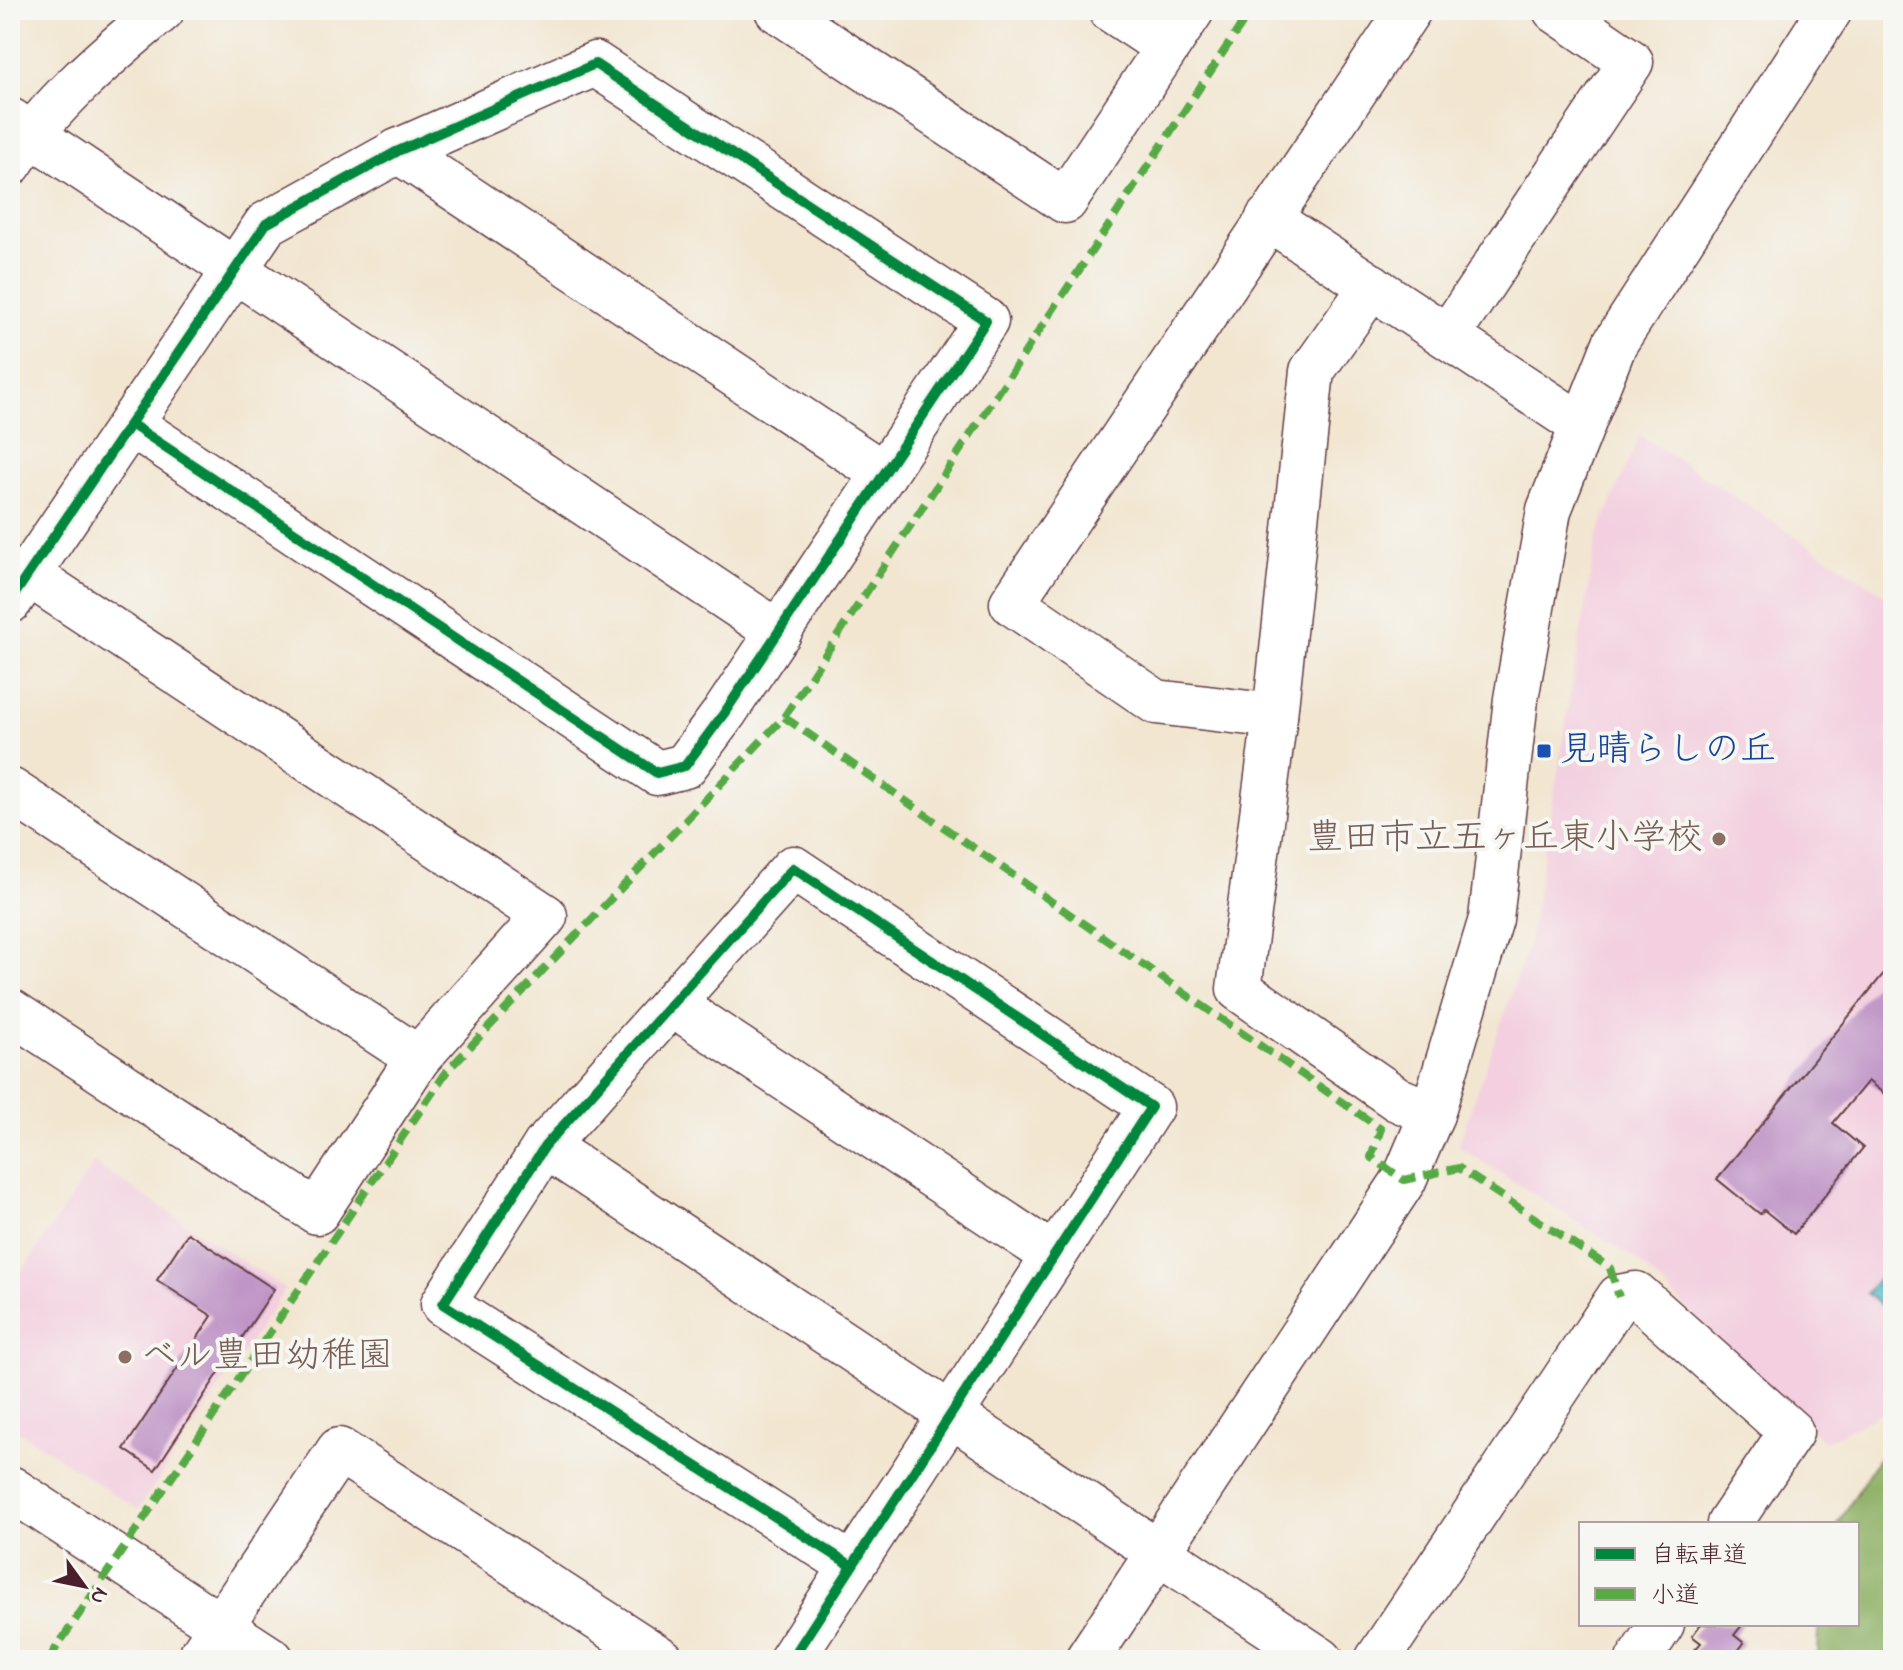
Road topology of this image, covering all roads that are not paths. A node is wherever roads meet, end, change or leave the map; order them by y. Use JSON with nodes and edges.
{"nodes":[{"id":1,"x":162,"y":10,"type":"edge"},
{"id":2,"x":777,"y":10,"type":"edge"},
{"id":3,"x":1111,"y":10,"type":"edge"},
{"id":4,"x":1192,"y":10,"type":"edge"},
{"id":5,"x":1409,"y":10,"type":"edge"},
{"id":6,"x":1555,"y":10,"type":"edge"},
{"id":7,"x":1825,"y":12,"type":"edge"},
{"id":8,"x":1167,"y":47,"type":"junction"},
{"id":9,"x":17,"y":140,"type":"edge"},
{"id":10,"x":398,"y":151,"type":"junction"},
{"id":11,"x":1268,"y":218,"type":"junction"},
{"id":12,"x":236,"y":270,"type":"junction"},
{"id":13,"x":1372,"y":286,"type":"junction"},
{"id":14,"x":1448,"y":336,"type":"junction"},
{"id":15,"x":131,"y":424,"type":"junction"},
{"id":16,"x":1581,"y":425,"type":"junction"},
{"id":17,"x":884,"y":474,"type":"junction"},
{"id":18,"x":19,"y":588,"type":"edge"},
{"id":19,"x":779,"y":633,"type":"junction"},
{"id":20,"x":1275,"y":716,"type":"junction"},
{"id":21,"x":10,"y":790,"type":"edge"},
{"id":22,"x":672,"y":1004,"type":"junction"},
{"id":23,"x":10,"y":1011,"type":"edge"},
{"id":24,"x":418,"y":1058,"type":"junction"},
{"id":25,"x":1432,"y":1114,"type":"junction"},
{"id":26,"x":545,"y":1146,"type":"junction"},
{"id":27,"x":1054,"y":1256,"type":"junction"},
{"id":28,"x":951,"y":1414,"type":"junction"},
{"id":29,"x":10,"y":1488,"type":"edge"},
{"id":30,"x":1730,"y":1522,"type":"edge"},
{"id":31,"x":1159,"y":1553,"type":"junction"},
{"id":32,"x":852,"y":1566,"type":"junction"},
{"id":33,"x":1661,"y":1626,"type":"edge"},
{"id":34,"x":210,"y":1643,"type":"edge"},
{"id":35,"x":272,"y":1660,"type":"edge"},
{"id":36,"x":662,"y":1660,"type":"edge"},
{"id":37,"x":791,"y":1660,"type":"edge"},
{"id":38,"x":1087,"y":1660,"type":"edge"},
{"id":39,"x":1321,"y":1660,"type":"edge"},
{"id":40,"x":1377,"y":1660,"type":"edge"},
{"id":41,"x":1638,"y":1660,"type":"edge"}],
"edges":[{"from":1,"to":9,"type":"street"},
{"from":2,"to":8,"type":"street"},
{"from":3,"to":8,"type":"street"},
{"from":4,"to":8,"type":"street"},
{"from":5,"to":11,"type":"street"},
{"from":6,"to":14,"type":"street"},
{"from":7,"to":16,"type":"street"},
{"from":9,"to":12,"type":"street"},
{"from":10,"to":12,"type":"street"},
{"from":10,"to":17,"type":"street"},
{"from":10,"to":17,"type":"street"},
{"from":11,"to":13,"type":"street"},
{"from":11,"to":20,"type":"street"},
{"from":12,"to":15,"type":"street"},
{"from":12,"to":19,"type":"street"},
{"from":13,"to":14,"type":"street"},
{"from":13,"to":20,"type":"street"},
{"from":14,"to":16,"type":"street"},
{"from":15,"to":18,"type":"street"},
{"from":15,"to":19,"type":"street"},
{"from":16,"to":25,"type":"street"},
{"from":17,"to":19,"type":"street"},
{"from":18,"to":24,"type":"street"},
{"from":20,"to":25,"type":"street"},
{"from":21,"to":24,"type":"street"},
{"from":22,"to":26,"type":"street"},
{"from":22,"to":27,"type":"street"},
{"from":22,"to":27,"type":"street"},
{"from":23,"to":24,"type":"street"},
{"from":25,"to":31,"type":"street"},
{"from":26,"to":28,"type":"street"},
{"from":26,"to":32,"type":"street"},
{"from":27,"to":28,"type":"street"},
{"from":28,"to":31,"type":"street"},
{"from":28,"to":32,"type":"street"},
{"from":29,"to":34,"type":"street"},
{"from":30,"to":40,"type":"street"},
{"from":31,"to":38,"type":"street"},
{"from":31,"to":39,"type":"street"},
{"from":32,"to":37,"type":"street"},
{"from":33,"to":41,"type":"street"},
{"from":34,"to":35,"type":"street"},
{"from":34,"to":36,"type":"street"}]}
